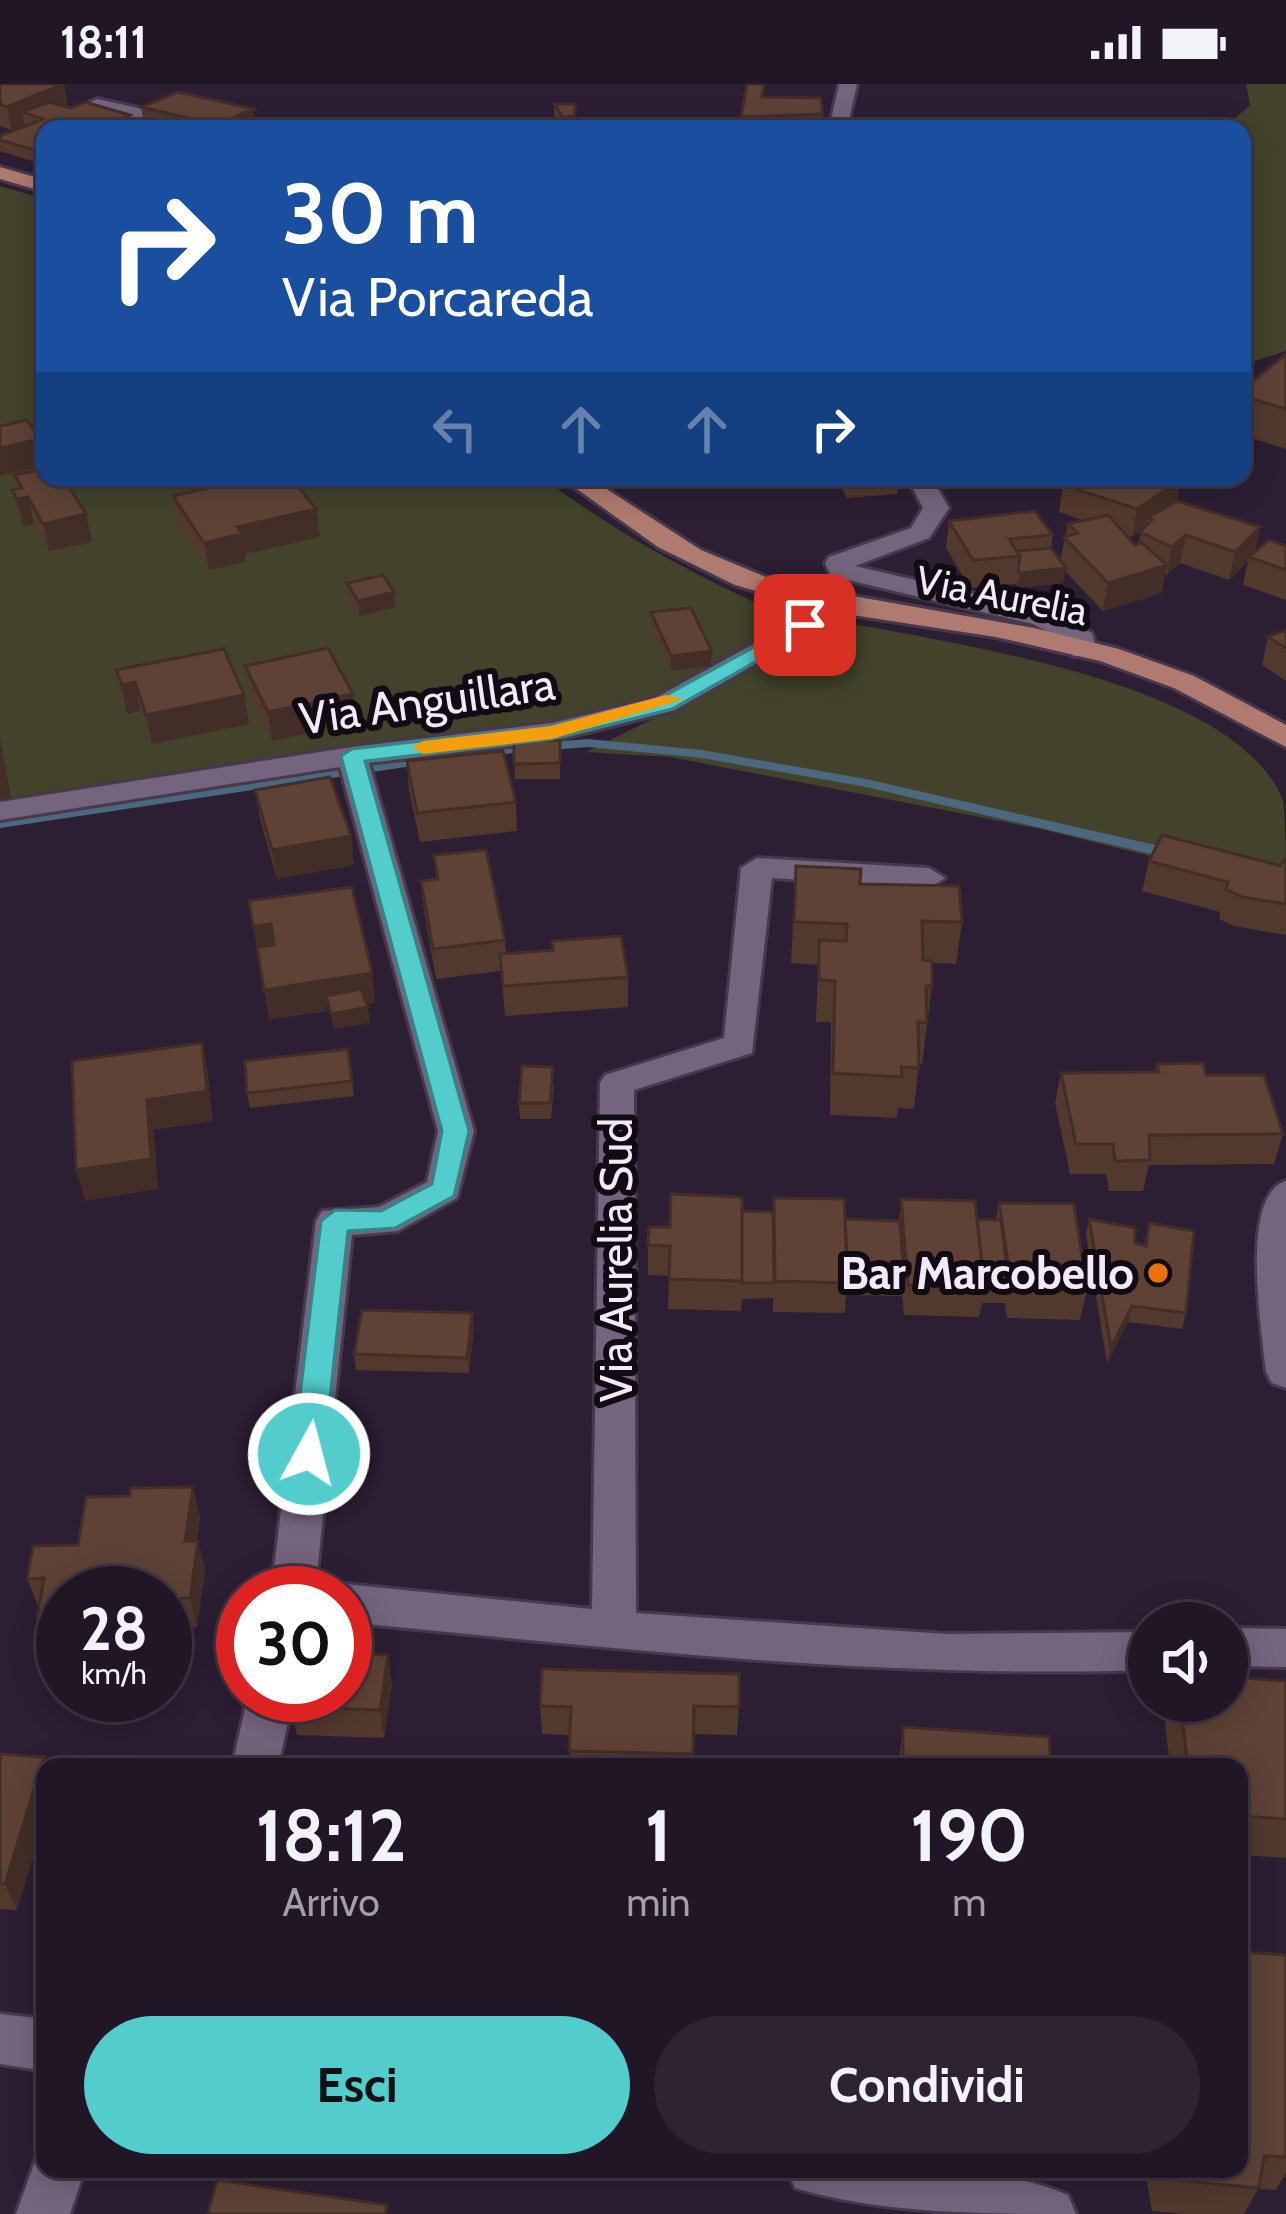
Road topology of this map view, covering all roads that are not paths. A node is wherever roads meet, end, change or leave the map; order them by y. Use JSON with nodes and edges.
{"nodes":[{"id":1,"x":848,"y":84,"type":"edge"},
{"id":2,"x":150,"y":116,"type":"edge"},
{"id":3,"x":66,"y":118,"type":"edge"},
{"id":4,"x":840,"y":120,"type":"edge"},
{"id":5,"x":0,"y":173,"type":"edge"},
{"id":6,"x":36,"y":183,"type":"edge"},
{"id":7,"x":584,"y":486,"type":"edge"},
{"id":8,"x":924,"y":486,"type":"edge"},
{"id":9,"x":841,"y":604,"type":"junction"},
{"id":10,"x":1083,"y":650,"type":"junction"},
{"id":11,"x":1286,"y":738,"type":"edge"},
{"id":12,"x":357,"y":770,"type":"junction"},
{"id":13,"x":0,"y":811,"type":"edge"},
{"id":14,"x":929,"y":878,"type":"dead end"},
{"id":15,"x":1286,"y":1194,"type":"edge"},
{"id":16,"x":1286,"y":1372,"type":"edge"},
{"id":17,"x":296,"y":1566,"type":"edge"},
{"id":18,"x":372,"y":1606,"type":"edge"},
{"id":19,"x":614,"y":1628,"type":"junction"},
{"id":20,"x":1248,"y":1647,"type":"edge"},
{"id":21,"x":1286,"y":1648,"type":"edge"},
{"id":22,"x":1128,"y":1652,"type":"edge"},
{"id":23,"x":265,"y":1722,"type":"edge"},
{"id":24,"x":257,"y":1758,"type":"edge"},
{"id":25,"x":0,"y":2039,"type":"edge"},
{"id":26,"x":36,"y":2043,"type":"edge"},
{"id":27,"x":55,"y":2178,"type":"edge"},
{"id":28,"x":861,"y":2178,"type":"edge"},
{"id":29,"x":44,"y":2214,"type":"edge"},
{"id":30,"x":1049,"y":2214,"type":"edge"}],
"edges":[{"from":1,"to":4,"type":"street"},
{"from":2,"to":3,"type":"street"},
{"from":5,"to":6,"type":"main road"},
{"from":7,"to":9,"type":"main road","name":"Via Aurelia"},
{"from":8,"to":10,"type":"street"},
{"from":9,"to":10,"type":"main road","name":"Via Aurelia"},
{"from":9,"to":12,"type":"street","name":"Via Anguillara"},
{"from":10,"to":11,"type":"main road","name":"Via Aurelia"},
{"from":12,"to":13,"type":"street","name":"Via Anguillara"},
{"from":12,"to":17,"type":"street"},
{"from":14,"to":19,"type":"street","name":"Via Aurelia Sud"},
{"from":15,"to":16,"type":"street"},
{"from":18,"to":19,"type":"street"},
{"from":19,"to":22,"type":"street"},
{"from":20,"to":21,"type":"street"},
{"from":23,"to":24,"type":"street"},
{"from":25,"to":26,"type":"street"},
{"from":27,"to":29,"type":"street"},
{"from":28,"to":30,"type":"street"}]}
